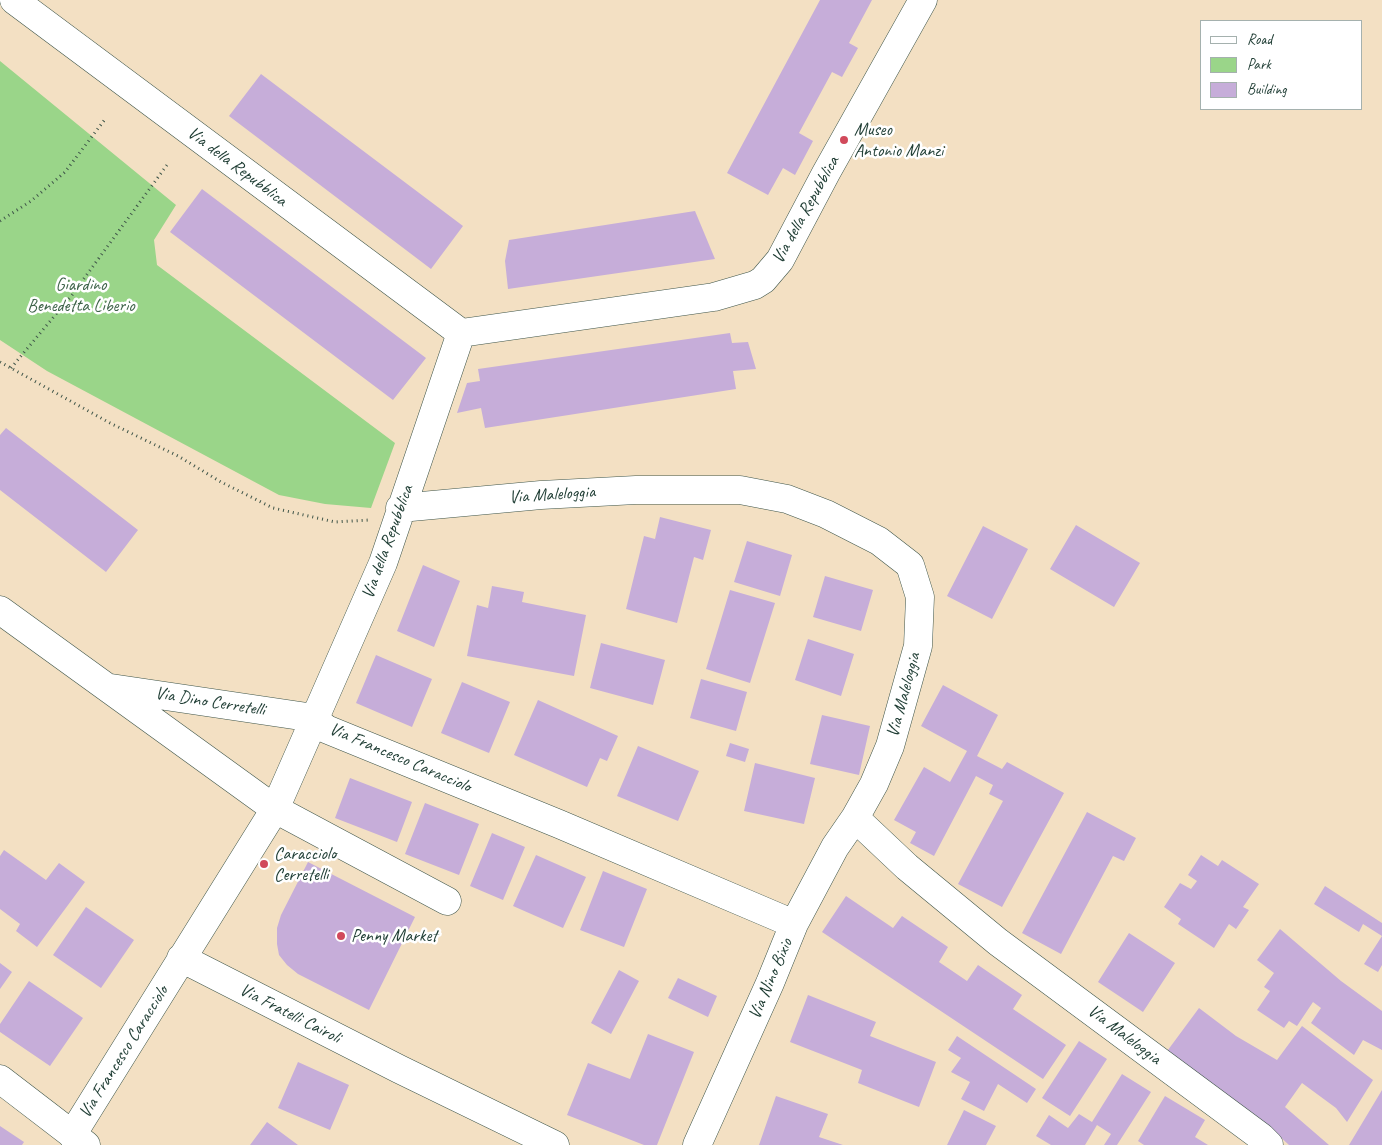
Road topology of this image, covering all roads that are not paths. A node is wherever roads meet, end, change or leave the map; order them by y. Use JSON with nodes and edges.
{"nodes":[{"id":1,"x":14,"y":0,"type":"edge"},
{"id":2,"x":923,"y":0,"type":"edge"},
{"id":3,"x":461,"y":333,"type":"junction"},
{"id":4,"x":388,"y":512,"type":"junction"},
{"id":5,"x":0,"y":610,"type":"edge"},
{"id":6,"x":106,"y":687,"type":"junction"},
{"id":7,"x":314,"y":718,"type":"junction"},
{"id":8,"x":275,"y":809,"type":"junction"},
{"id":9,"x":855,"y":818,"type":"junction"},
{"id":10,"x":447,"y":900,"type":"dead end"},
{"id":11,"x":794,"y":924,"type":"junction"},
{"id":12,"x":181,"y":958,"type":"junction"},
{"id":13,"x":0,"y":1079,"type":"edge"},
{"id":14,"x":79,"y":1140,"type":"edge"},
{"id":15,"x":556,"y":1145,"type":"edge"},
{"id":16,"x":697,"y":1145,"type":"edge"},
{"id":17,"x":1269,"y":1145,"type":"edge"}],
"edges":[{"from":1,"to":3,"type":"street","name":"Via della Repubblica"},
{"from":2,"to":3,"type":"street","name":"Via della Repubblica"},
{"from":3,"to":4,"type":"street","name":"Via della Repubblica"},
{"from":4,"to":7,"type":"street","name":"Via della Repubblica"},
{"from":4,"to":9,"type":"street","name":"Via Maleloggia"},
{"from":5,"to":6,"type":"street","name":"Via Dino Cerretelli"},
{"from":6,"to":7,"type":"street","name":"Via Dino Cerretelli"},
{"from":6,"to":8,"type":"street","name":"Via Dino Cerretelli"},
{"from":7,"to":8,"type":"street","name":"Via Francesco Caracciolo"},
{"from":7,"to":11,"type":"street","name":"Via Francesco Caracciolo"},
{"from":8,"to":10,"type":"street","name":"Via Dino Cerretelli"},
{"from":8,"to":12,"type":"street","name":"Via Francesco Caracciolo"},
{"from":9,"to":11,"type":"street","name":"Via Nino Bixio"},
{"from":9,"to":17,"type":"street","name":"Via Maleloggia"},
{"from":11,"to":16,"type":"street","name":"Via Nino Bixio"},
{"from":12,"to":14,"type":"street","name":"Via Francesco Caracciolo"},
{"from":12,"to":15,"type":"street","name":"Via Fratelli Cairoli"},
{"from":13,"to":14,"type":"street"}]}
